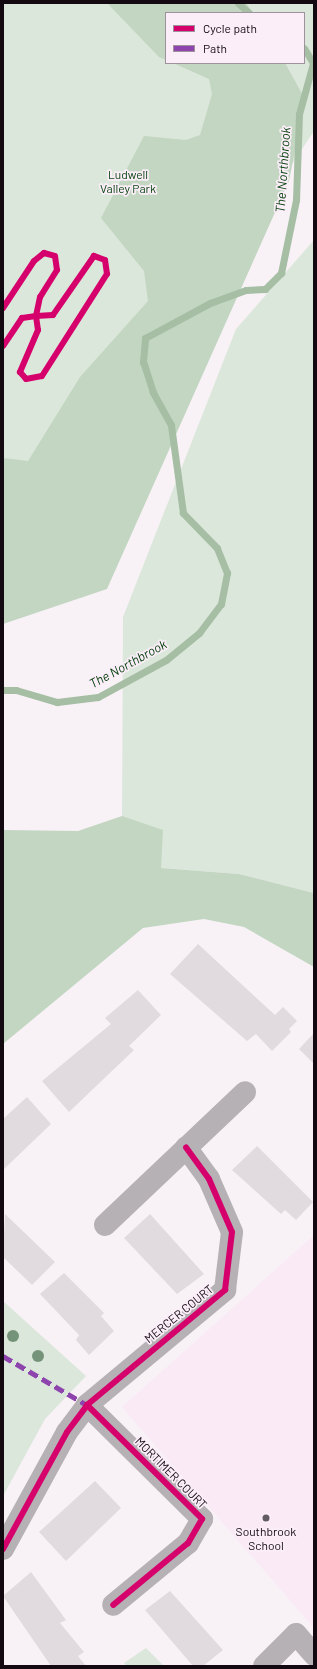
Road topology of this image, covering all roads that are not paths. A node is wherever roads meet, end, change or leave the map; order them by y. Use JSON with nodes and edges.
{"nodes":[{"id":1,"x":245,"y":1092,"type":"dead end"},
{"id":2,"x":186,"y":1147,"type":"junction"},
{"id":3,"x":105,"y":1225,"type":"dead end"},
{"id":4,"x":93,"y":1399,"type":"junction"},
{"id":5,"x":3,"y":1549,"type":"edge"},
{"id":6,"x":113,"y":1605,"type":"dead end"},
{"id":7,"x":314,"y":1655,"type":"edge"},
{"id":8,"x":264,"y":1666,"type":"edge"}],
"edges":[{"from":1,"to":2,"type":"street"},
{"from":2,"to":3,"type":"street"},
{"from":2,"to":4,"type":"street","name":"MERCER COURT"},
{"from":4,"to":5,"type":"street","name":"MERCER COURT"},
{"from":4,"to":6,"type":"street","name":"MORTIMER COURT"},
{"from":7,"to":8,"type":"street"}]}
